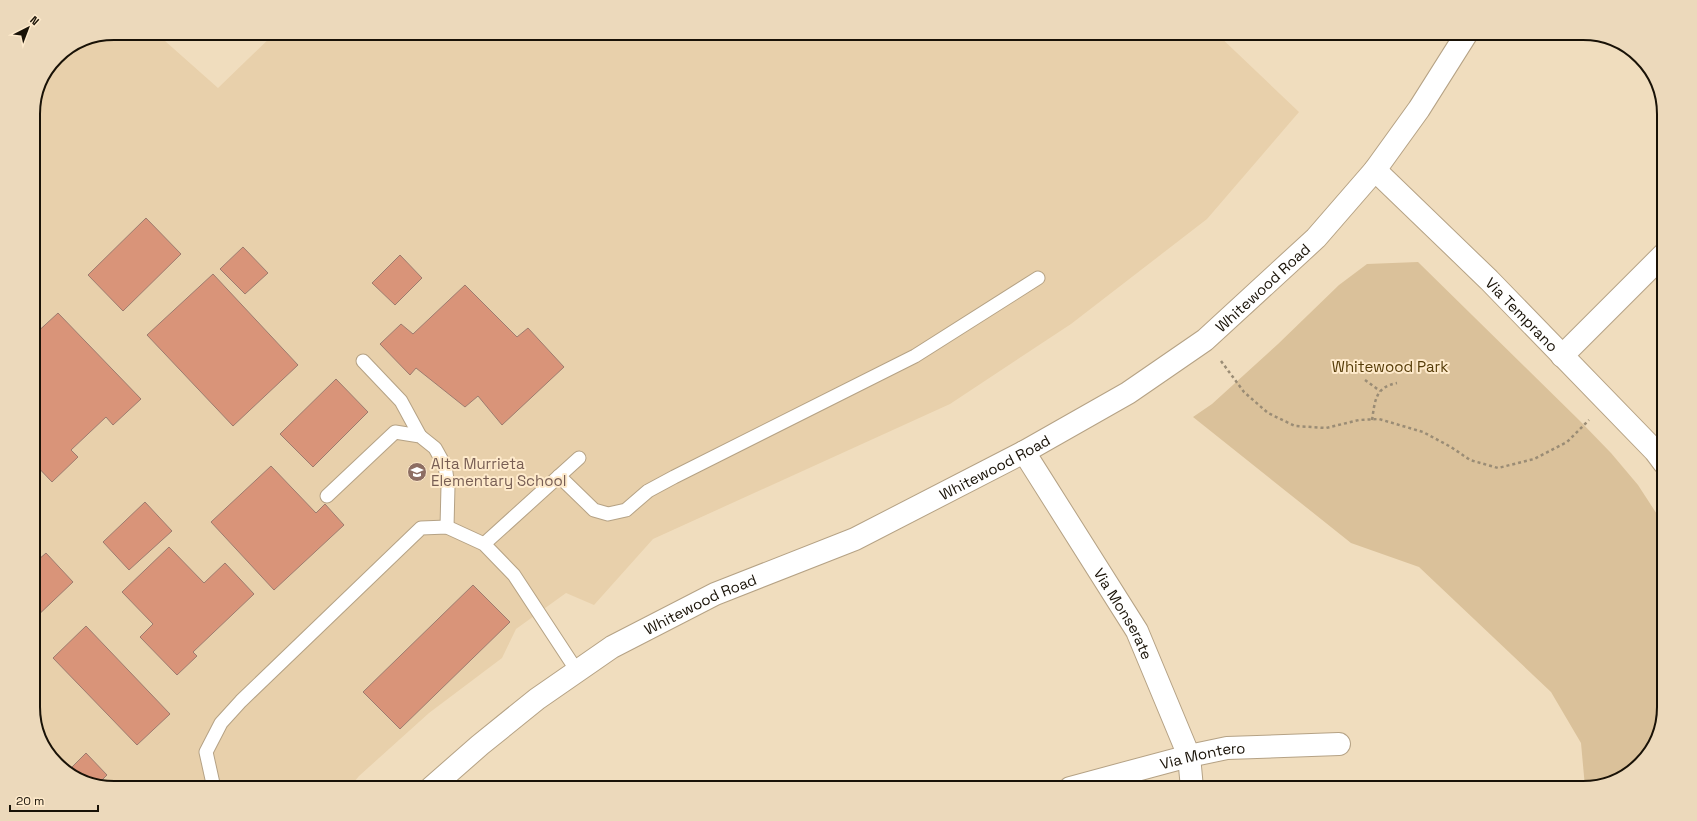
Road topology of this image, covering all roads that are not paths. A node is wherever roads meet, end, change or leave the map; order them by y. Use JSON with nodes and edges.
{"nodes":[{"id":1,"x":1462,"y":40,"type":"edge"},
{"id":2,"x":1375,"y":170,"type":"junction"},
{"id":3,"x":1657,"y":261,"type":"edge"},
{"id":4,"x":1038,"y":278,"type":"dead end"},
{"id":5,"x":1562,"y":356,"type":"junction"},
{"id":6,"x":363,"y":361,"type":"dead end"},
{"id":7,"x":420,"y":436,"type":"junction"},
{"id":8,"x":1024,"y":452,"type":"junction"},
{"id":9,"x":1657,"y":454,"type":"edge"},
{"id":10,"x":579,"y":458,"type":"dead end"},
{"id":11,"x":559,"y":476,"type":"junction"},
{"id":12,"x":327,"y":496,"type":"dead end"},
{"id":13,"x":447,"y":527,"type":"junction"},
{"id":14,"x":484,"y":544,"type":"junction"},
{"id":15,"x":577,"y":671,"type":"junction"},
{"id":16,"x":1339,"y":744,"type":"dead end"},
{"id":17,"x":1189,"y":756,"type":"junction"},
{"id":18,"x":212,"y":781,"type":"edge"},
{"id":19,"x":439,"y":781,"type":"edge"},
{"id":20,"x":1096,"y":781,"type":"edge"},
{"id":21,"x":1191,"y":781,"type":"edge"}],
"edges":[{"from":1,"to":2,"type":"main road","name":"Whitewood Road"},
{"from":2,"to":5,"type":"main road","name":"Via Temprano"},
{"from":2,"to":8,"type":"main road","name":"Whitewood Road"},
{"from":3,"to":5,"type":"main road"},
{"from":4,"to":11,"type":"lane"},
{"from":5,"to":9,"type":"main road","name":"Via Temprano"},
{"from":6,"to":7,"type":"lane"},
{"from":7,"to":12,"type":"lane"},
{"from":7,"to":13,"type":"lane"},
{"from":8,"to":15,"type":"main road","name":"Whitewood Road"},
{"from":8,"to":17,"type":"main road","name":"Via Monserate"},
{"from":10,"to":11,"type":"lane"},
{"from":11,"to":14,"type":"lane"},
{"from":13,"to":14,"type":"lane"},
{"from":13,"to":18,"type":"lane"},
{"from":14,"to":15,"type":"lane"},
{"from":15,"to":19,"type":"main road","name":"Whitewood Road"},
{"from":16,"to":17,"type":"main road","name":"Via Montero"},
{"from":17,"to":20,"type":"main road","name":"Via Montero"},
{"from":17,"to":21,"type":"main road","name":"Via Monserate"}]}
